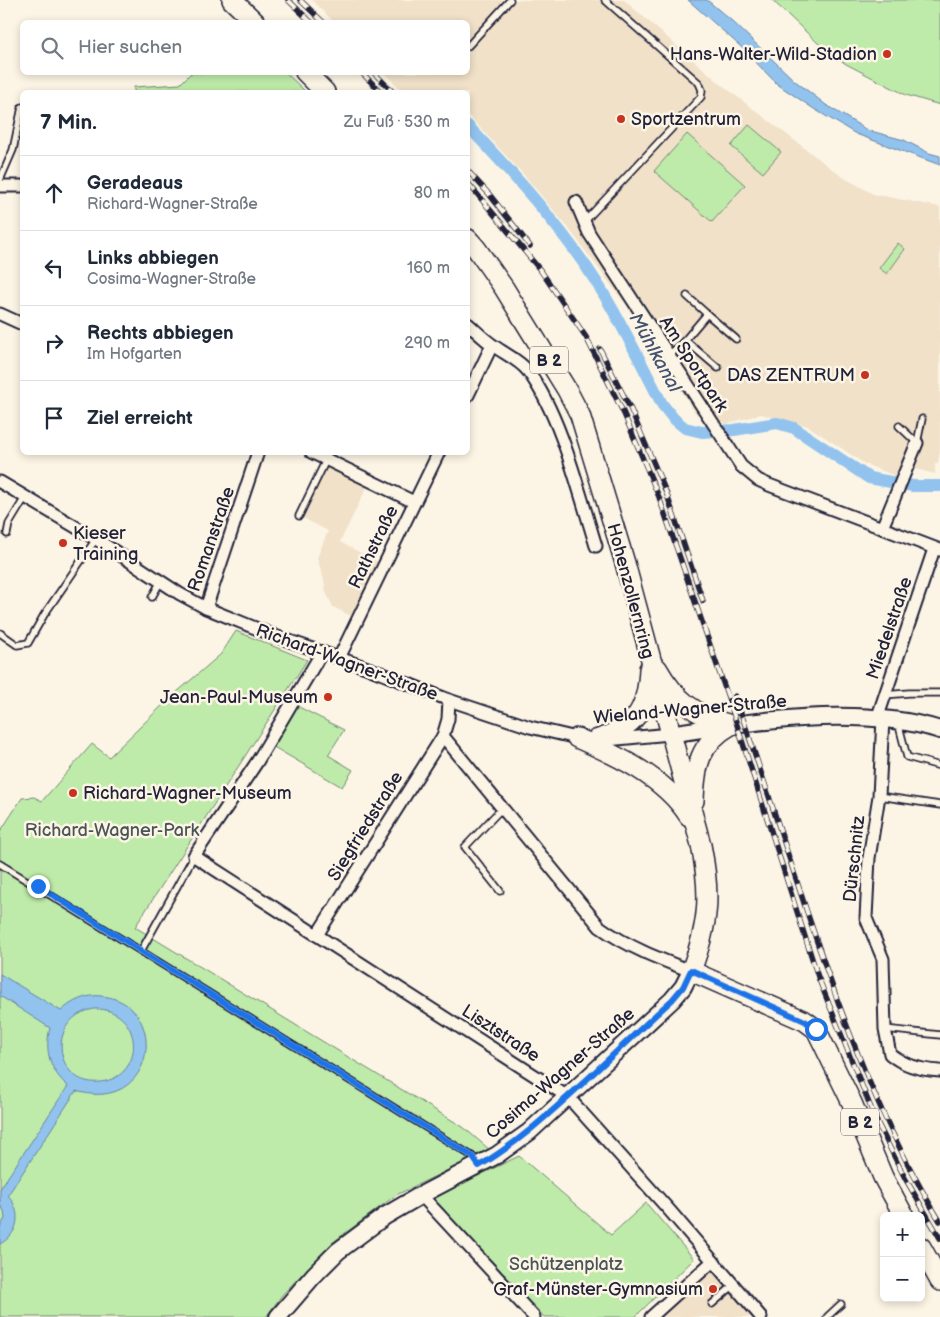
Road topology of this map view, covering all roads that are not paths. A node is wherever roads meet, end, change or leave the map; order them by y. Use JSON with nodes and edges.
{"nodes":[{"id":1,"x":232,"y":0,"type":"edge"},
{"id":2,"x":510,"y":0,"type":"edge"},
{"id":3,"x":605,"y":0,"type":"edge"},
{"id":4,"x":253,"y":20,"type":"edge"},
{"id":5,"x":470,"y":44,"type":"edge"},
{"id":6,"x":308,"y":75,"type":"edge"},
{"id":7,"x":323,"y":90,"type":"edge"},
{"id":8,"x":20,"y":116,"type":"edge"},
{"id":9,"x":0,"y":180,"type":"edge"},
{"id":10,"x":0,"y":186,"type":"edge"},
{"id":11,"x":20,"y":186,"type":"edge"},
{"id":12,"x":576,"y":202,"type":"dead end"},
{"id":13,"x":584,"y":222,"type":"junction"},
{"id":14,"x":470,"y":241,"type":"edge"},
{"id":15,"x":687,"y":296,"type":"dead end"},
{"id":16,"x":0,"y":314,"type":"edge"},
{"id":17,"x":707,"y":314,"type":"junction"},
{"id":18,"x":20,"y":323,"type":"edge"},
{"id":19,"x":470,"y":326,"type":"edge"},
{"id":20,"x":736,"y":339,"type":"dead end"},
{"id":21,"x":685,"y":340,"type":"junction"},
{"id":22,"x":492,"y":345,"type":"junction"},
{"id":23,"x":668,"y":356,"type":"junction"},
{"id":24,"x":718,"y":368,"type":"dead end"},
{"id":25,"x":470,"y":391,"type":"edge"},
{"id":26,"x":922,"y":419,"type":"dead end"},
{"id":27,"x":899,"y":426,"type":"dead end"},
{"id":28,"x":917,"y":443,"type":"junction"},
{"id":29,"x":257,"y":455,"type":"edge"},
{"id":30,"x":317,"y":455,"type":"edge"},
{"id":31,"x":438,"y":455,"type":"edge"},
{"id":32,"x":326,"y":460,"type":"junction"},
{"id":33,"x":0,"y":482,"type":"edge"},
{"id":34,"x":26,"y":496,"type":"junction"},
{"id":35,"x":414,"y":502,"type":"junction"},
{"id":36,"x":300,"y":516,"type":"dead end"},
{"id":37,"x":882,"y":528,"type":"junction"},
{"id":38,"x":7,"y":534,"type":"dead end"},
{"id":39,"x":96,"y":539,"type":"junction"},
{"id":40,"x":596,"y":546,"type":"dead end"},
{"id":41,"x":937,"y":550,"type":"edge"},
{"id":42,"x":156,"y":578,"type":"junction"},
{"id":43,"x":152,"y":597,"type":"dead end"},
{"id":44,"x":206,"y":608,"type":"junction"},
{"id":45,"x":0,"y":633,"type":"edge"},
{"id":46,"x":648,"y":651,"type":"junction"},
{"id":47,"x":322,"y":652,"type":"junction"},
{"id":48,"x":339,"y":658,"type":"junction"},
{"id":49,"x":940,"y":693,"type":"edge"},
{"id":50,"x":884,"y":695,"type":"junction"},
{"id":51,"x":449,"y":700,"type":"junction"},
{"id":52,"x":886,"y":719,"type":"junction"},
{"id":53,"x":731,"y":725,"type":"junction"},
{"id":54,"x":940,"y":730,"type":"edge"},
{"id":55,"x":670,"y":734,"type":"junction"},
{"id":56,"x":443,"y":736,"type":"junction"},
{"id":57,"x":577,"y":738,"type":"junction"},
{"id":58,"x":596,"y":740,"type":"junction"},
{"id":59,"x":940,"y":766,"type":"edge"},
{"id":60,"x":879,"y":796,"type":"junction"},
{"id":61,"x":940,"y":805,"type":"edge"},
{"id":62,"x":502,"y":808,"type":"junction"},
{"id":63,"x":696,"y":825,"type":"junction"},
{"id":64,"x":194,"y":856,"type":"junction"},
{"id":65,"x":0,"y":864,"type":"edge"},
{"id":66,"x":500,"y":891,"type":"dead end"},
{"id":67,"x":317,"y":935,"type":"junction"},
{"id":68,"x":141,"y":951,"type":"junction"},
{"id":69,"x":691,"y":970,"type":"junction"},
{"id":70,"x":885,"y":1029,"type":"junction"},
{"id":71,"x":940,"y":1035,"type":"edge"},
{"id":72,"x":940,"y":1071,"type":"edge"},
{"id":73,"x":568,"y":1097,"type":"junction"},
{"id":74,"x":479,"y":1166,"type":"junction"},
{"id":75,"x":421,"y":1195,"type":"junction"},
{"id":76,"x":902,"y":1212,"type":"edge"},
{"id":77,"x":925,"y":1254,"type":"edge"},
{"id":78,"x":713,"y":1261,"type":"junction"},
{"id":79,"x":940,"y":1281,"type":"edge"},
{"id":80,"x":734,"y":1285,"type":"junction"},
{"id":81,"x":712,"y":1304,"type":"dead end"},
{"id":82,"x":841,"y":1304,"type":"dead end"},
{"id":83,"x":755,"y":1315,"type":"edge"},
{"id":84,"x":279,"y":1316,"type":"edge"},
{"id":85,"x":534,"y":1317,"type":"edge"},
{"id":86,"x":651,"y":1317,"type":"edge"},
{"id":87,"x":827,"y":1317,"type":"edge"}],
"edges":[{"from":1,"to":4,"type":"main road"},
{"from":2,"to":5,"type":"lane"},
{"from":3,"to":13,"type":"lane"},
{"from":6,"to":7,"type":"main road"},
{"from":8,"to":9,"type":"lane"},
{"from":10,"to":11,"type":"street"},
{"from":12,"to":13,"type":"street","name":"Am Sportpark"},
{"from":13,"to":23,"type":"street","name":"Am Sportpark"},
{"from":14,"to":46,"type":"main road","name":"Hohenzollernring","number":"B 2"},
{"from":15,"to":17,"type":"lane"},
{"from":16,"to":18,"type":"street"},
{"from":17,"to":20,"type":"lane"},
{"from":17,"to":21,"type":"lane"},
{"from":19,"to":22,"type":"street"},
{"from":21,"to":23,"type":"lane"},
{"from":21,"to":24,"type":"lane"},
{"from":22,"to":25,"type":"street"},
{"from":22,"to":40,"type":"street"},
{"from":23,"to":37,"type":"street","name":"Am Sportpark"},
{"from":26,"to":28,"type":"lane"},
{"from":27,"to":28,"type":"lane"},
{"from":28,"to":37,"type":"street"},
{"from":29,"to":44,"type":"street","name":"Romanstraße"},
{"from":30,"to":32,"type":"street"},
{"from":31,"to":35,"type":"street","name":"Rathstraße"},
{"from":32,"to":35,"type":"street"},
{"from":32,"to":36,"type":"lane"},
{"from":33,"to":34,"type":"street","name":"Richard-Wagner-Straße"},
{"from":34,"to":38,"type":"lane"},
{"from":34,"to":39,"type":"street","name":"Richard-Wagner-Straße"},
{"from":35,"to":48,"type":"street","name":"Rathstraße"},
{"from":37,"to":41,"type":"street","name":"Am Sportpark"},
{"from":39,"to":42,"type":"street","name":"Richard-Wagner-Straße"},
{"from":39,"to":45,"type":"lane"},
{"from":41,"to":50,"type":"street","name":"Miedelstraße"},
{"from":42,"to":43,"type":"lane"},
{"from":42,"to":44,"type":"street","name":"Richard-Wagner-Straße"},
{"from":44,"to":47,"type":"street","name":"Richard-Wagner-Straße"},
{"from":46,"to":53,"type":"main road"},
{"from":46,"to":55,"type":"main road","name":"Hohenzollernring","number":"B 2"},
{"from":46,"to":58,"type":"main road"},
{"from":47,"to":48,"type":"street","name":"Richard-Wagner-Straße"},
{"from":47,"to":64,"type":"street"},
{"from":48,"to":51,"type":"street","name":"Richard-Wagner-Straße"},
{"from":49,"to":50,"type":"lane"},
{"from":50,"to":52,"type":"street","name":"Miedelstraße"},
{"from":51,"to":56,"type":"street","name":"Richard-Wagner-Straße"},
{"from":51,"to":57,"type":"street","name":"Wieland-Wagner-Straße"},
{"from":52,"to":53,"type":"main road","name":"Wieland-Wagner-Straße"},
{"from":52,"to":54,"type":"main road","name":"Wieland-Wagner-Straße"},
{"from":52,"to":59,"type":"lane"},
{"from":52,"to":60,"type":"street","name":"Dürschnitz"},
{"from":53,"to":55,"type":"main road","name":"Wieland-Wagner-Straße"},
{"from":53,"to":63,"type":"main road"},
{"from":55,"to":58,"type":"street","name":"Wieland-Wagner-Straße"},
{"from":55,"to":63,"type":"main road","name":"Hohenzollernring","number":"B 2"},
{"from":56,"to":62,"type":"street"},
{"from":56,"to":67,"type":"street","name":"Siegfriedstraße"},
{"from":57,"to":58,"type":"street","name":"Wieland-Wagner-Straße"},
{"from":57,"to":63,"type":"main road"},
{"from":60,"to":61,"type":"lane"},
{"from":60,"to":70,"type":"street","name":"Dürschnitz"},
{"from":62,"to":66,"type":"lane"},
{"from":62,"to":69,"type":"street"},
{"from":63,"to":69,"type":"main road","name":"Hohenzollernring","number":"B 2"},
{"from":64,"to":67,"type":"street","name":"Lisztstraße"},
{"from":64,"to":68,"type":"lane"},
{"from":65,"to":68,"type":"lane"},
{"from":67,"to":73,"type":"street","name":"Lisztstraße"},
{"from":68,"to":74,"type":"lane"},
{"from":69,"to":73,"type":"main road","name":"Cosima-Wagner-Straße"},
{"from":69,"to":76,"type":"main road","number":"B 2"},
{"from":70,"to":71,"type":"lane"},
{"from":70,"to":72,"type":"street","name":"Dürschnitz"},
{"from":73,"to":74,"type":"main road","name":"Cosima-Wagner-Straße"},
{"from":73,"to":78,"type":"street","name":"Lisztstraße"},
{"from":74,"to":75,"type":"main road","name":"Cosima-Wagner-Straße"},
{"from":75,"to":84,"type":"main road","name":"Cosima-Wagner-Straße"},
{"from":75,"to":85,"type":"street"},
{"from":77,"to":79,"type":"main road"},
{"from":78,"to":80,"type":"street","name":"Lisztstraße"},
{"from":78,"to":86,"type":"street"},
{"from":80,"to":81,"type":"lane"},
{"from":80,"to":83,"type":"street","name":"Lisztstraße"},
{"from":82,"to":87,"type":"lane"}]}
